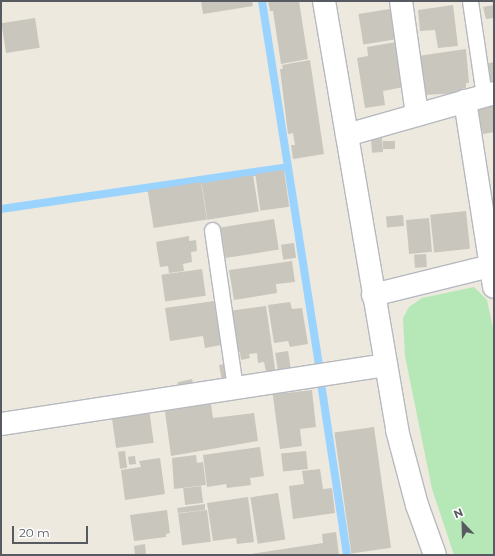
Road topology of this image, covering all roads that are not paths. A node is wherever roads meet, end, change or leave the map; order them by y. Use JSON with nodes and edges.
{"nodes":[{"id":1,"x":324,"y":1,"type":"edge"},
{"id":2,"x":401,"y":1,"type":"edge"},
{"id":3,"x":470,"y":1,"type":"edge"},
{"id":4,"x":481,"y":97,"type":"edge"},
{"id":5,"x":417,"y":115,"type":"junction"},
{"id":6,"x":347,"y":135,"type":"junction"},
{"id":7,"x":212,"y":230,"type":"dead end"},
{"id":8,"x":491,"y":265,"type":"edge"},
{"id":9,"x":494,"y":287,"type":"edge"},
{"id":10,"x":373,"y":295,"type":"junction"},
{"id":11,"x":386,"y":365,"type":"junction"},
{"id":12,"x":235,"y":388,"type":"junction"},
{"id":13,"x":1,"y":424,"type":"edge"},
{"id":14,"x":434,"y":555,"type":"edge"}],
"edges":[{"from":1,"to":6,"type":"street"},
{"from":2,"to":5,"type":"street"},
{"from":3,"to":4,"type":"lane"},
{"from":4,"to":5,"type":"street"},
{"from":4,"to":8,"type":"street"},
{"from":5,"to":6,"type":"street"},
{"from":6,"to":10,"type":"street"},
{"from":7,"to":12,"type":"lane"},
{"from":8,"to":9,"type":"street"},
{"from":8,"to":10,"type":"street"},
{"from":10,"to":11,"type":"street"},
{"from":11,"to":12,"type":"street"},
{"from":11,"to":14,"type":"street"},
{"from":12,"to":13,"type":"street"}]}
